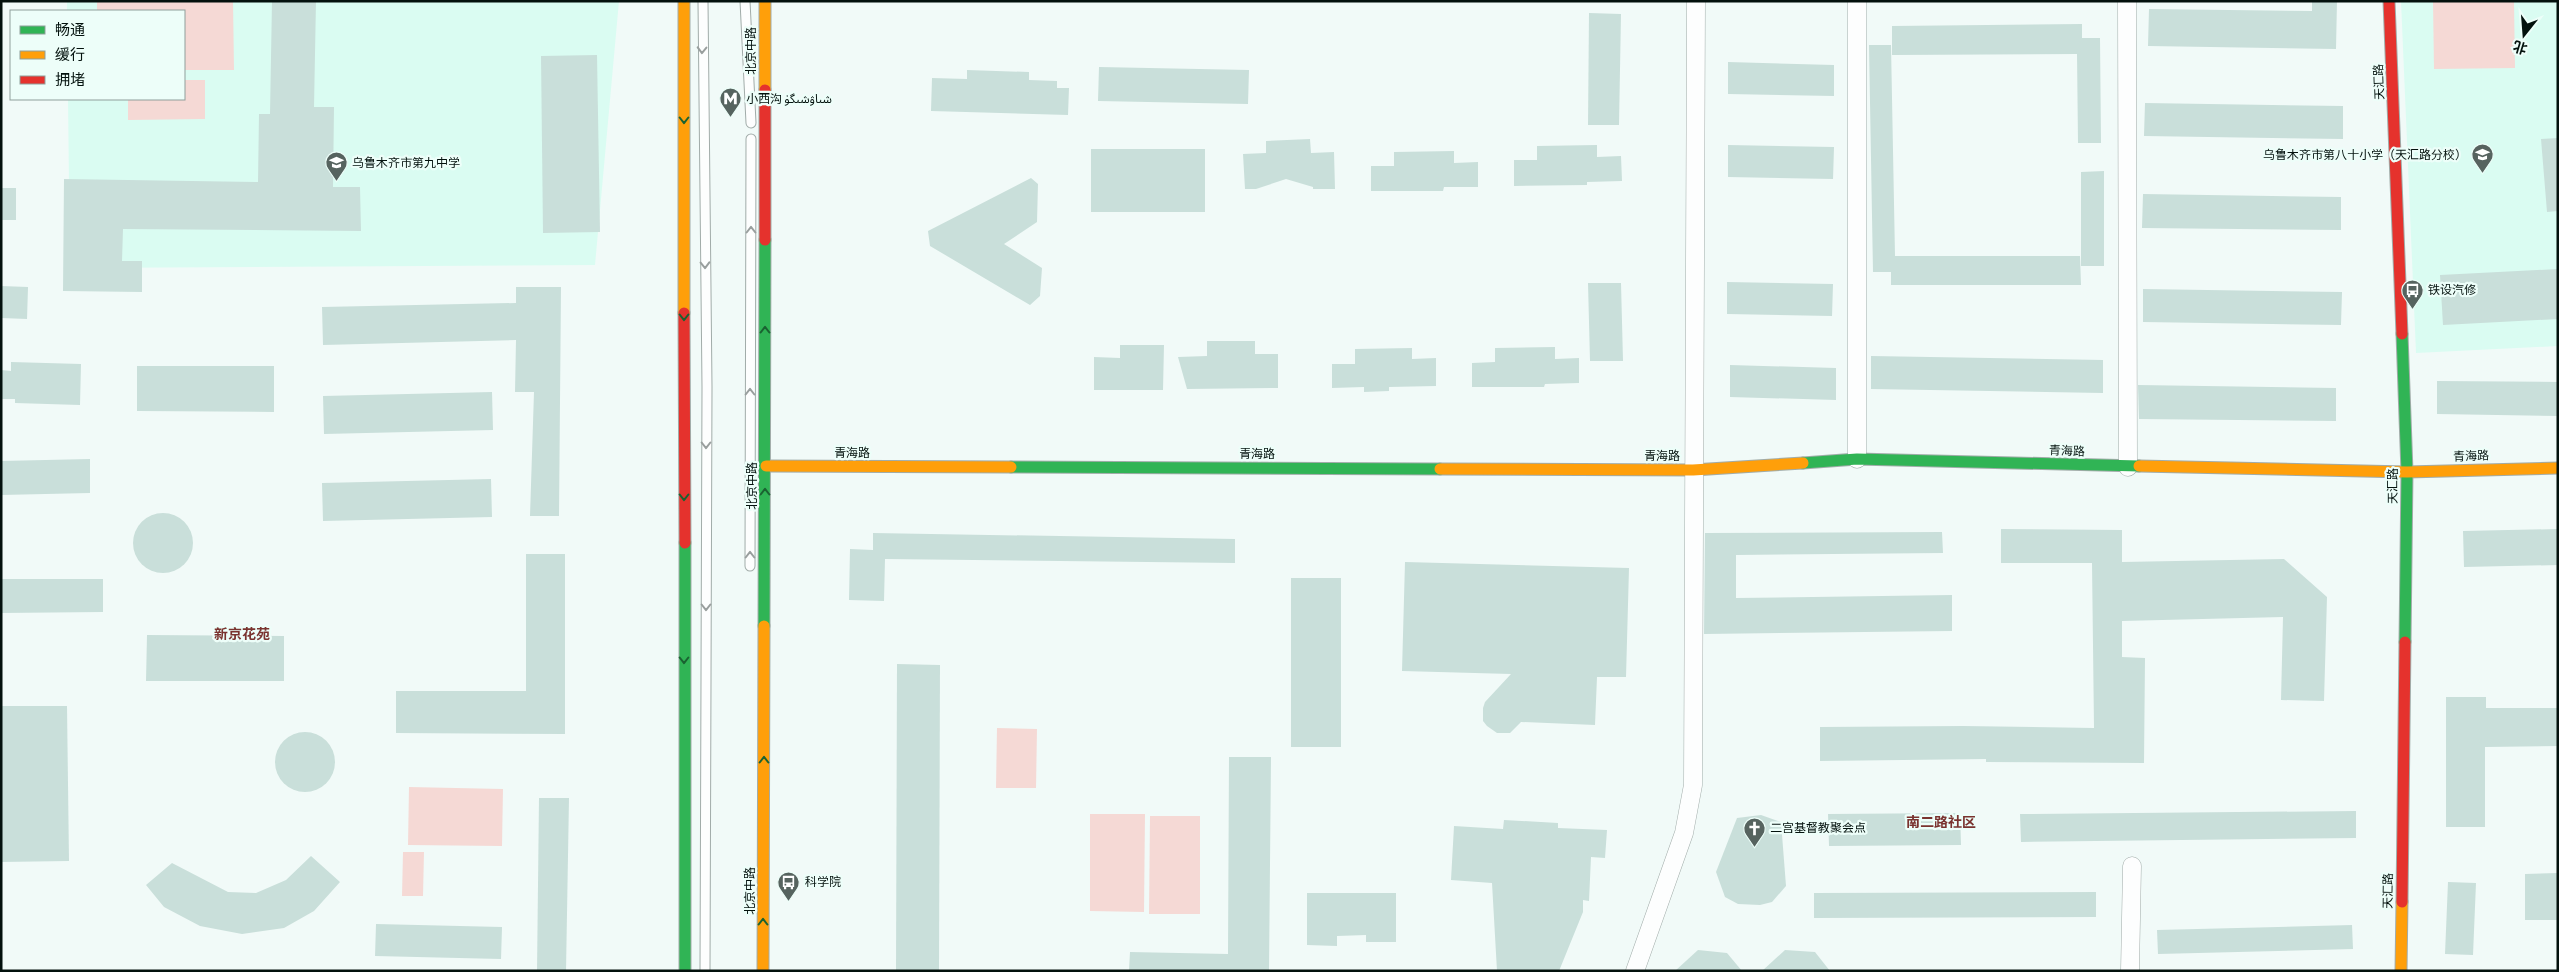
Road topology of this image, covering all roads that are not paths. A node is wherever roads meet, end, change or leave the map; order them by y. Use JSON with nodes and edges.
{"nodes":[{"id":1,"x":684,"y":1,"type":"edge"},
{"id":2,"x":703,"y":1,"type":"edge"},
{"id":3,"x":745,"y":1,"type":"edge"},
{"id":4,"x":765,"y":1,"type":"edge"},
{"id":5,"x":1696,"y":1,"type":"edge"},
{"id":6,"x":1857,"y":1,"type":"edge"},
{"id":7,"x":2126,"y":1,"type":"edge"},
{"id":8,"x":2389,"y":1,"type":"edge"},
{"id":9,"x":1858,"y":459,"type":"junction"},
{"id":10,"x":766,"y":466,"type":"junction"},
{"id":11,"x":2128,"y":467,"type":"junction"},
{"id":12,"x":2558,"y":468,"type":"edge"},
{"id":13,"x":1693,"y":470,"type":"junction"},
{"id":14,"x":2407,"y":472,"type":"junction"},
{"id":15,"x":750,"y":577,"type":"dead end"},
{"id":16,"x":2132,"y":866,"type":"dead end"},
{"id":17,"x":684,"y":971,"type":"edge"},
{"id":18,"x":705,"y":971,"type":"edge"},
{"id":19,"x":763,"y":971,"type":"edge"},
{"id":20,"x":1635,"y":971,"type":"edge"},
{"id":21,"x":2130,"y":971,"type":"edge"},
{"id":22,"x":2401,"y":971,"type":"edge"}],
"edges":[{"from":1,"to":17,"type":"street","one_way":true},
{"from":2,"to":18,"type":"lane","one_way":true},
{"from":15,"to":3,"type":"lane","one_way":true},
{"from":10,"to":4,"type":"street","name":"北京中路","one_way":true},
{"from":5,"to":13,"type":"street"},
{"from":6,"to":9,"type":"street"},
{"from":7,"to":11,"type":"street"},
{"from":8,"to":14,"type":"street","name":"天汇路"},
{"from":9,"to":11,"type":"street","name":"青海路"},
{"from":9,"to":13,"type":"street","name":"青海路"},
{"from":10,"to":13,"type":"street","name":"青海路"},
{"from":19,"to":10,"type":"street","name":"北京中路","one_way":true},
{"from":11,"to":14,"type":"street","name":"青海路"},
{"from":12,"to":14,"type":"street","name":"青海路"},
{"from":13,"to":20,"type":"street"},
{"from":14,"to":22,"type":"street","name":"天汇路"},
{"from":16,"to":21,"type":"street"}]}
